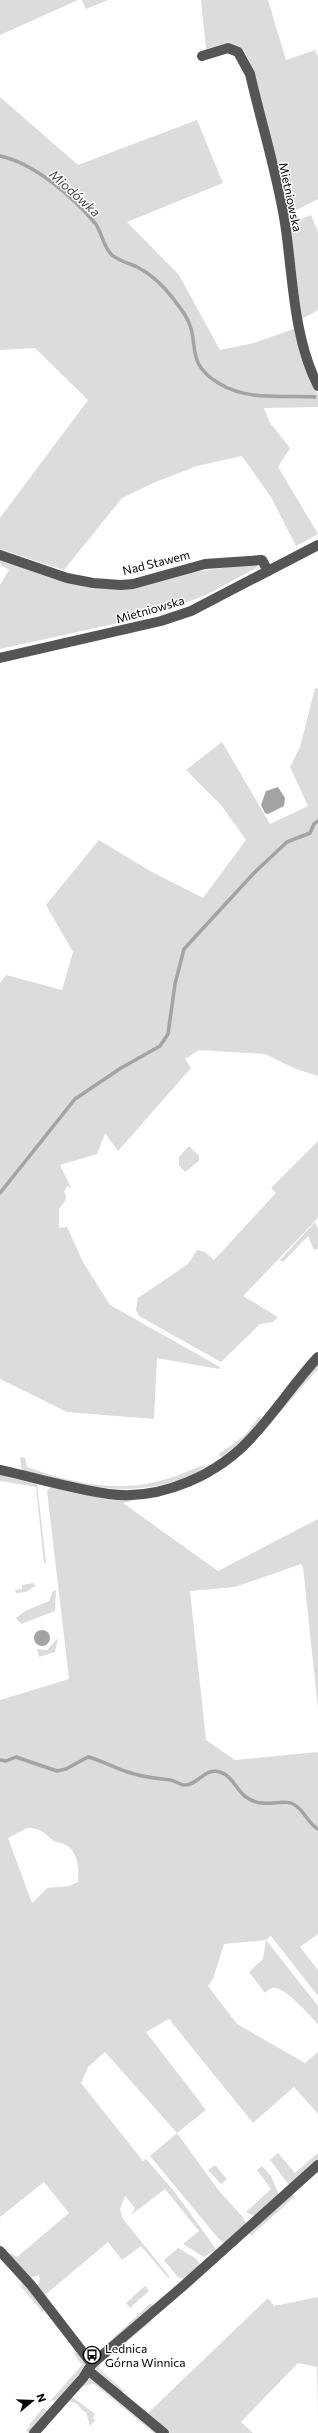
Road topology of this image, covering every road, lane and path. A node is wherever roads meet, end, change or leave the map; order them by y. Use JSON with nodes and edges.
{"nodes":[{"id":1,"x":202,"y":56,"type":"dead end"},
{"id":2,"x":318,"y":386,"type":"edge"},
{"id":3,"x":318,"y":545,"type":"edge"},
{"id":4,"x":0,"y":555,"type":"edge"},
{"id":5,"x":268,"y":571,"type":"junction"},
{"id":6,"x":0,"y":658,"type":"edge"},
{"id":7,"x":318,"y":1356,"type":"edge"},
{"id":8,"x":0,"y":1470,"type":"edge"},
{"id":9,"x":318,"y":2165,"type":"edge"},
{"id":10,"x":0,"y":2251,"type":"edge"},
{"id":11,"x":90,"y":2367,"type":"junction"},
{"id":12,"x":34,"y":2433,"type":"edge"},
{"id":13,"x":164,"y":2433,"type":"edge"}],
"edges":[{"from":1,"to":2,"type":"street","name":"Mietniowska"},
{"from":3,"to":5,"type":"street","name":"Mietniowska"},
{"from":4,"to":5,"type":"street","name":"Nad Stawem"},
{"from":5,"to":6,"type":"street","name":"Mietniowska"},
{"from":7,"to":8,"type":"street"},
{"from":9,"to":11,"type":"street"},
{"from":10,"to":11,"type":"street"},
{"from":11,"to":12,"type":"street"},
{"from":11,"to":13,"type":"street"}]}
